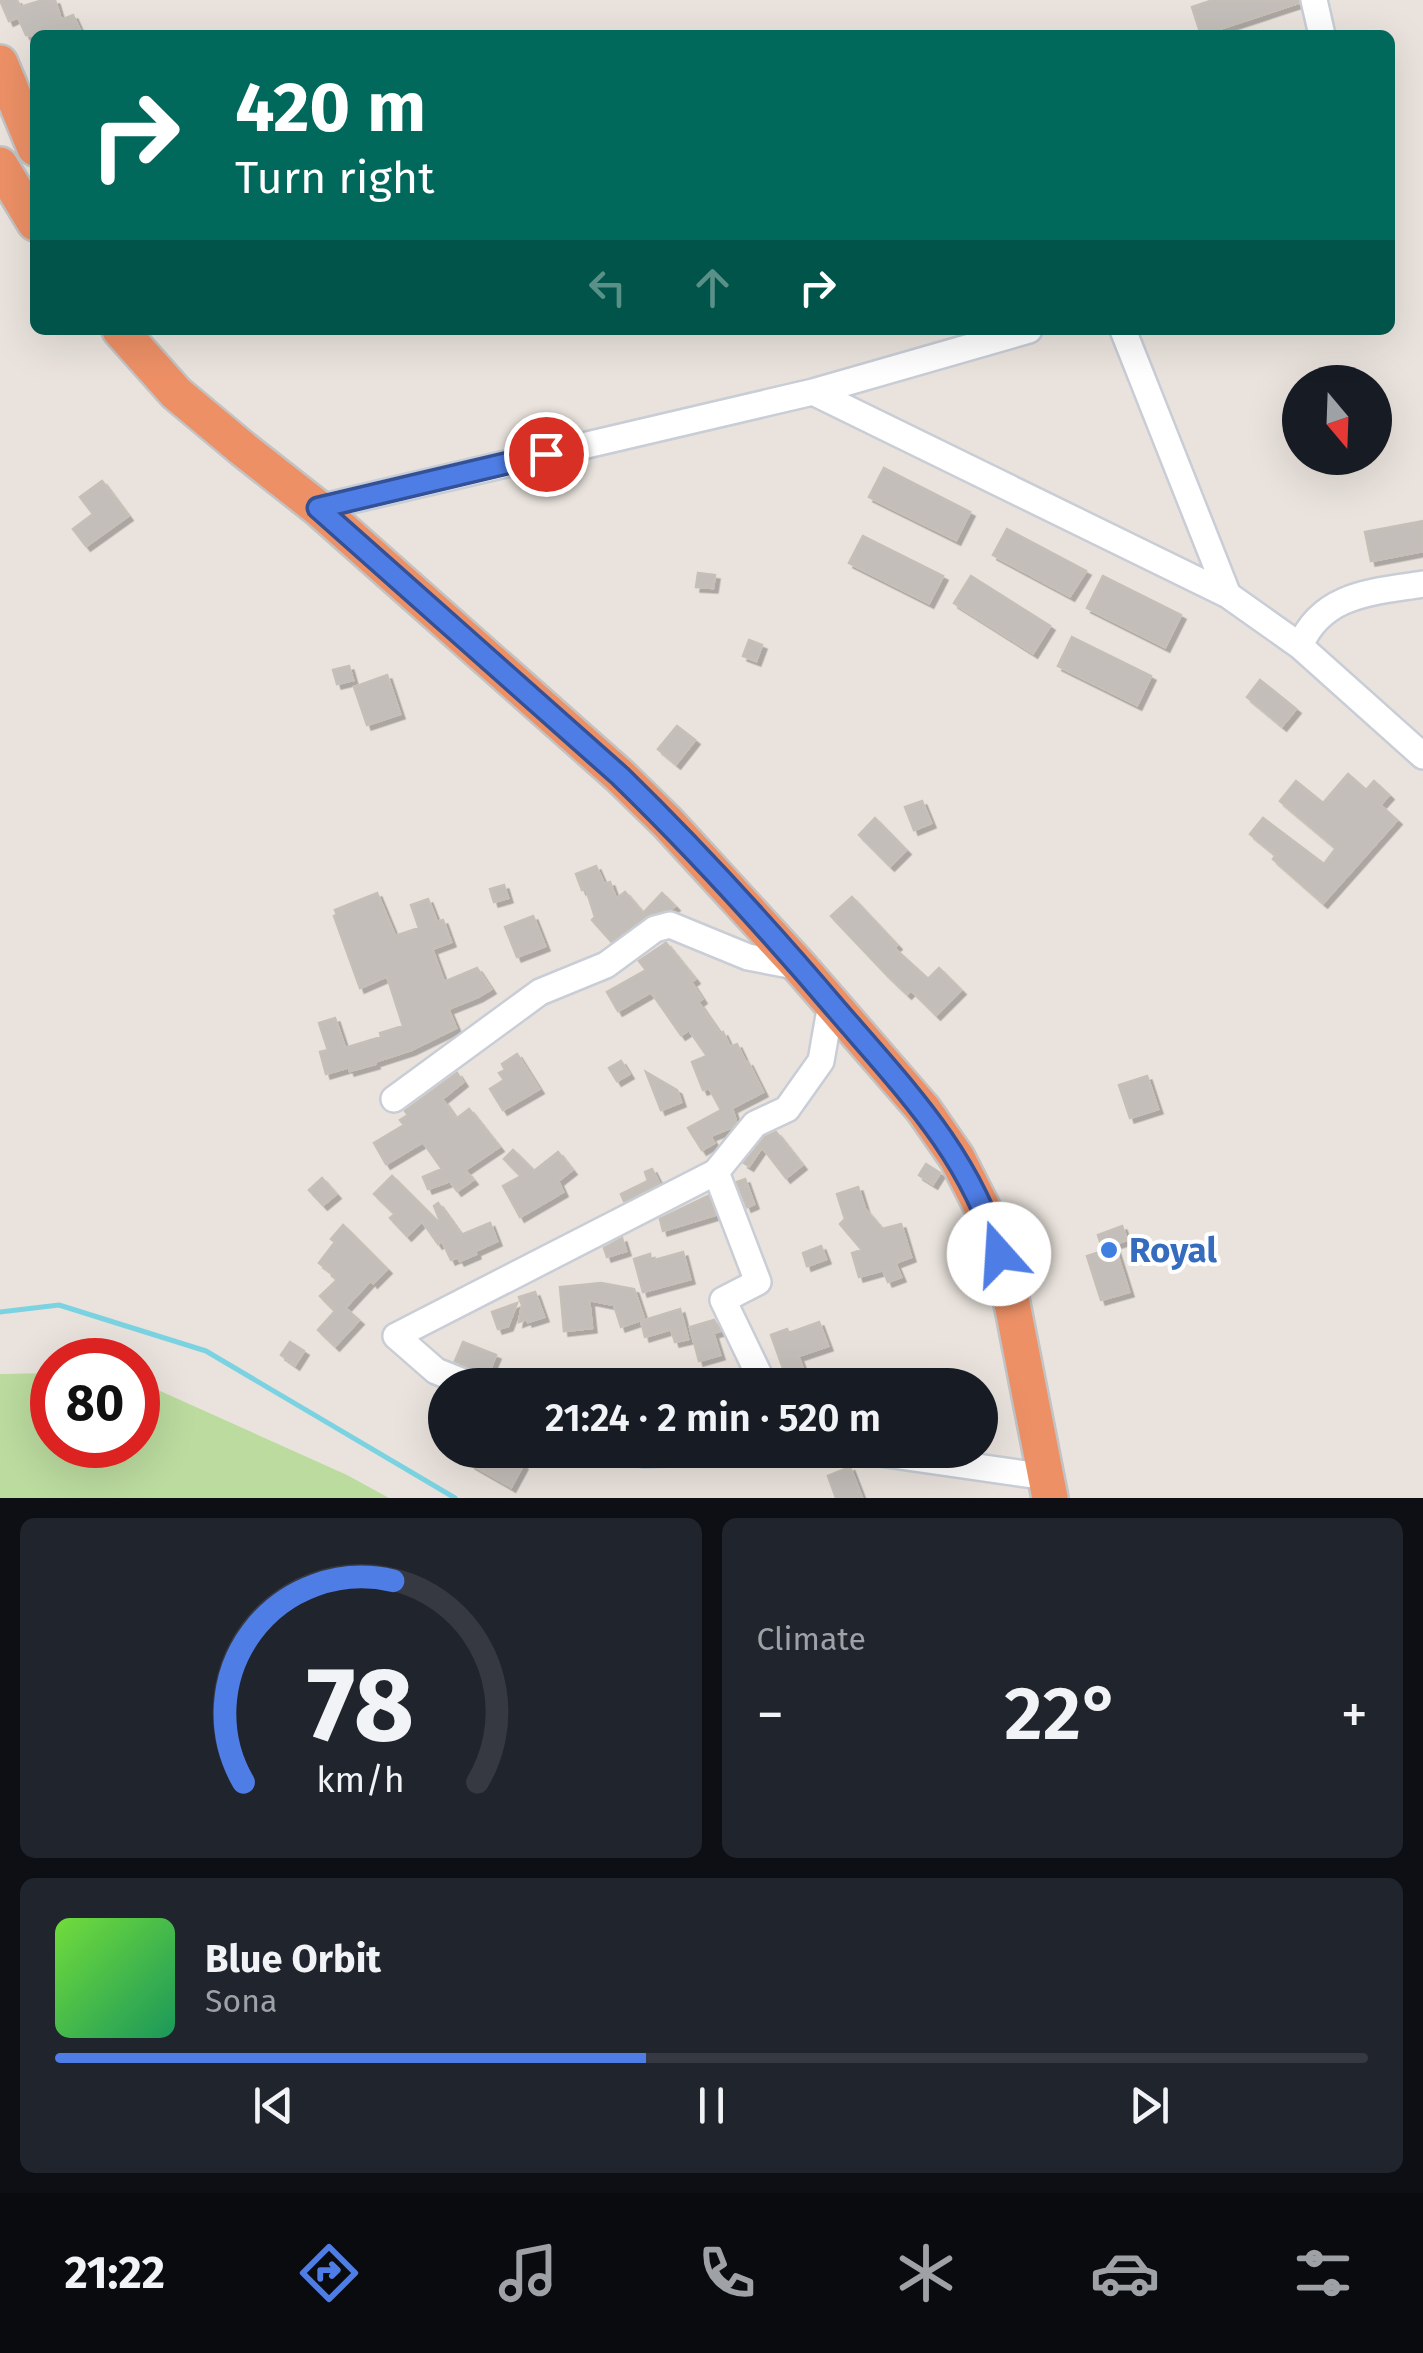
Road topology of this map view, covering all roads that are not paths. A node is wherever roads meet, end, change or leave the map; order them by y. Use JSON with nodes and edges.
{"nodes":[{"id":1,"x":1314,"y":0,"type":"edge"},
{"id":2,"x":1321,"y":30,"type":"edge"},
{"id":3,"x":0,"y":63,"type":"edge"},
{"id":4,"x":30,"y":136,"type":"edge"},
{"id":5,"x":0,"y":165,"type":"edge"},
{"id":6,"x":30,"y":215,"type":"edge"},
{"id":7,"x":124,"y":335,"type":"edge"},
{"id":8,"x":1012,"y":335,"type":"edge"},
{"id":9,"x":1124,"y":335,"type":"edge"},
{"id":10,"x":813,"y":392,"type":"junction"},
{"id":11,"x":318,"y":508,"type":"junction"},
{"id":12,"x":1423,"y":584,"type":"edge"},
{"id":13,"x":1228,"y":594,"type":"junction"},
{"id":14,"x":1300,"y":646,"type":"junction"},
{"id":15,"x":1423,"y":756,"type":"edge"},
{"id":16,"x":800,"y":967,"type":"junction"},
{"id":17,"x":832,"y":1004,"type":"junction"},
{"id":18,"x":394,"y":1098,"type":"dead end"},
{"id":19,"x":716,"y":1172,"type":"junction"},
{"id":20,"x":433,"y":1368,"type":"edge"},
{"id":21,"x":756,"y":1368,"type":"edge"},
{"id":22,"x":951,"y":1468,"type":"edge"},
{"id":23,"x":1049,"y":1487,"type":"edge"}],
"edges":[{"from":1,"to":2,"type":"street"},
{"from":3,"to":4,"type":"highway"},
{"from":5,"to":6,"type":"highway"},
{"from":7,"to":11,"type":"highway"},
{"from":8,"to":10,"type":"street"},
{"from":9,"to":13,"type":"street"},
{"from":10,"to":11,"type":"street"},
{"from":10,"to":13,"type":"street"},
{"from":11,"to":16,"type":"highway"},
{"from":12,"to":14,"type":"street"},
{"from":13,"to":14,"type":"street"},
{"from":14,"to":15,"type":"street"},
{"from":16,"to":17,"type":"highway"},
{"from":16,"to":18,"type":"street"},
{"from":17,"to":19,"type":"street"},
{"from":17,"to":23,"type":"highway"},
{"from":19,"to":20,"type":"street"},
{"from":19,"to":21,"type":"street"},
{"from":22,"to":23,"type":"street"}]}
